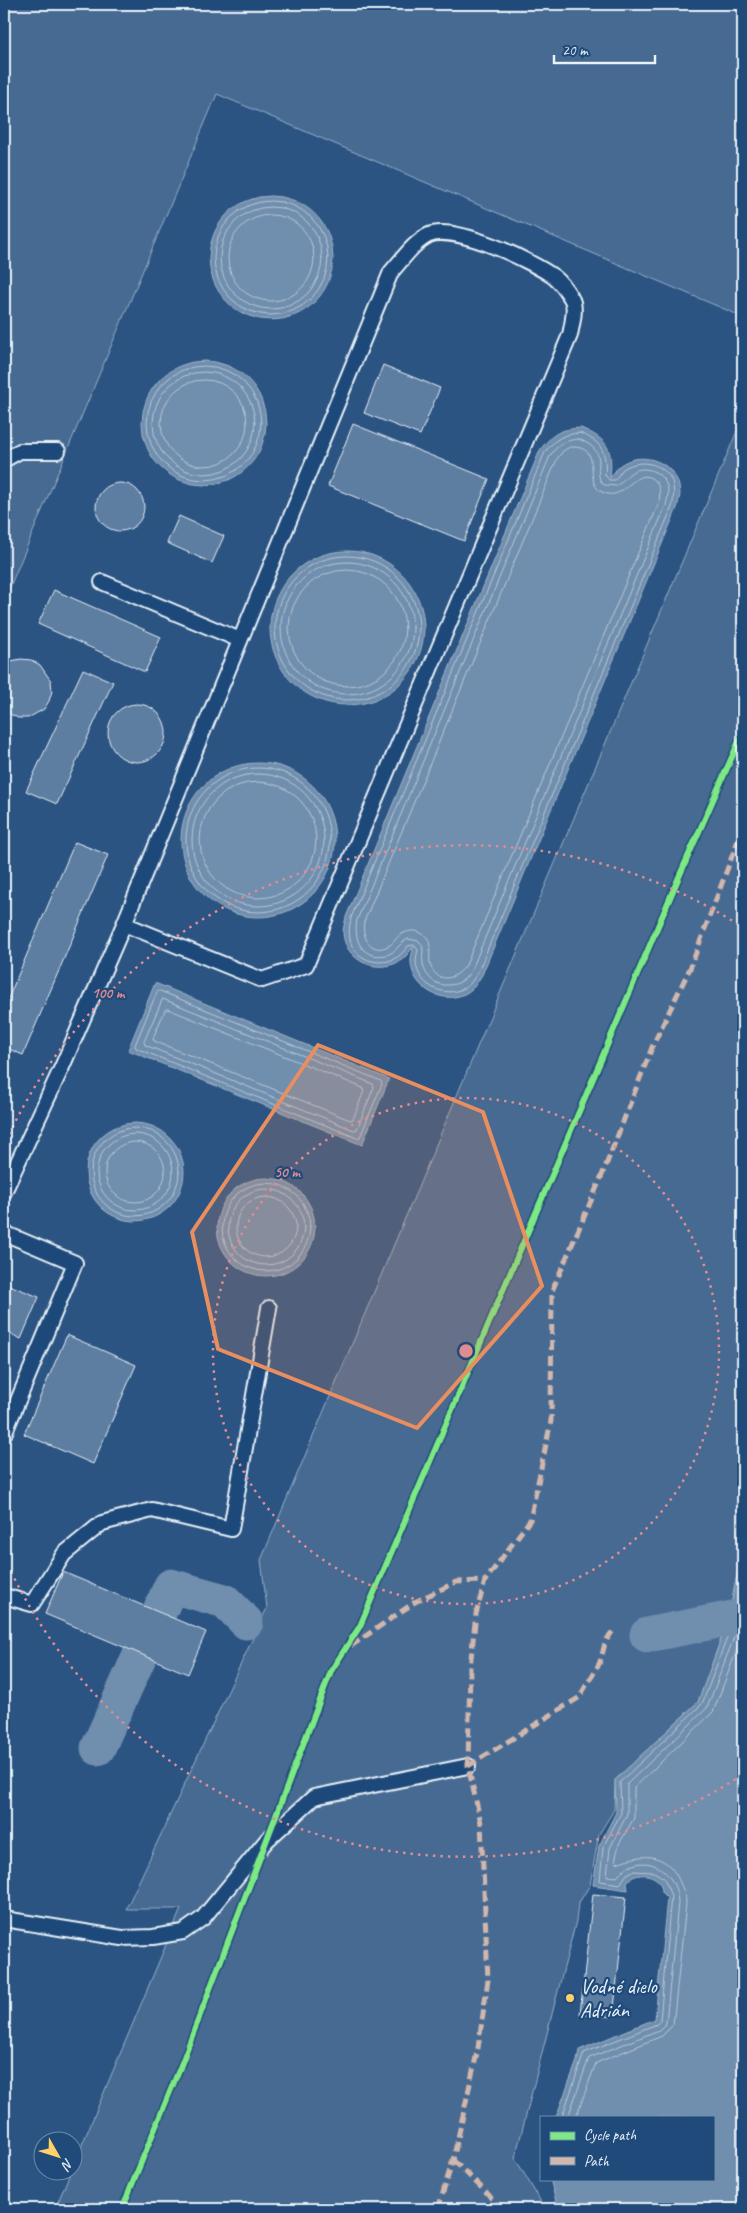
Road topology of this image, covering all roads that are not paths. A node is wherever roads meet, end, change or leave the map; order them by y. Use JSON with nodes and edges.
{"nodes":[{"id":1,"x":58,"y":450,"type":"dead end"},
{"id":2,"x":4,"y":460,"type":"edge"},
{"id":3,"x":102,"y":582,"type":"dead end"},
{"id":4,"x":240,"y":640,"type":"junction"},
{"id":5,"x":124,"y":924,"type":"junction"},
{"id":6,"x":4,"y":1192,"type":"edge"},
{"id":7,"x":4,"y":1233,"type":"edge"},
{"id":8,"x":269,"y":1308,"type":"dead end"},
{"id":9,"x":4,"y":1434,"type":"edge"},
{"id":10,"x":4,"y":1596,"type":"edge"},
{"id":11,"x":468,"y":1766,"type":"dead end"},
{"id":12,"x":4,"y":1919,"type":"edge"}],
"edges":[{"from":1,"to":2,"type":"lane"},
{"from":3,"to":4,"type":"lane"},
{"from":4,"to":5,"type":"lane"},
{"from":4,"to":5,"type":"lane"},
{"from":5,"to":6,"type":"lane"},
{"from":7,"to":9,"type":"lane"},
{"from":8,"to":10,"type":"lane"},
{"from":11,"to":12,"type":"lane"}]}
